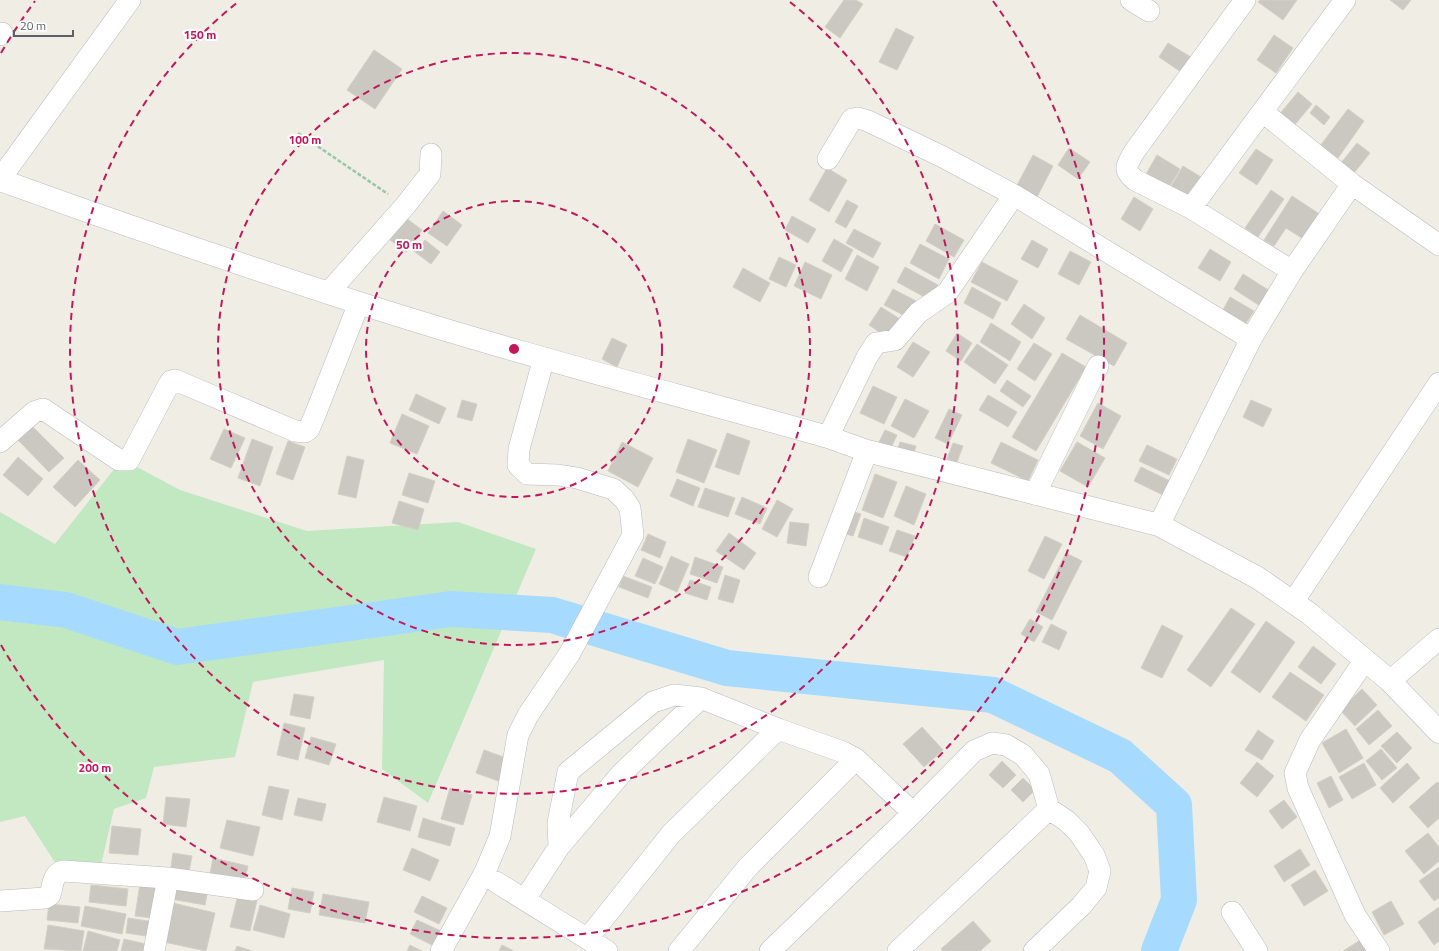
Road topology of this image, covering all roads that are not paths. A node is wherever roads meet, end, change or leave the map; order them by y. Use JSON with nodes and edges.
{"nodes":[{"id":1,"x":130,"y":0,"type":"edge"},
{"id":2,"x":1130,"y":0,"type":"edge"},
{"id":3,"x":1245,"y":0,"type":"edge"},
{"id":4,"x":1345,"y":0,"type":"edge"},
{"id":5,"x":1149,"y":11,"type":"dead end"},
{"id":6,"x":1263,"y":112,"type":"junction"},
{"id":7,"x":431,"y":154,"type":"dead end"},
{"id":8,"x":828,"y":160,"type":"dead end"},
{"id":9,"x":0,"y":180,"type":"edge"},
{"id":10,"x":1352,"y":184,"type":"junction"},
{"id":11,"x":1014,"y":196,"type":"junction"},
{"id":12,"x":1191,"y":208,"type":"junction"},
{"id":13,"x":1439,"y":244,"type":"edge"},
{"id":14,"x":1292,"y":271,"type":"junction"},
{"id":15,"x":329,"y":292,"type":"junction"},
{"id":16,"x":359,"y":303,"type":"junction"},
{"id":17,"x":1251,"y":339,"type":"junction"},
{"id":18,"x":544,"y":358,"type":"junction"},
{"id":19,"x":1098,"y":366,"type":"dead end"},
{"id":20,"x":1439,"y":383,"type":"edge"},
{"id":21,"x":828,"y":437,"type":"junction"},
{"id":22,"x":0,"y":442,"type":"edge"},
{"id":23,"x":867,"y":451,"type":"junction"},
{"id":24,"x":1035,"y":494,"type":"junction"},
{"id":25,"x":1159,"y":525,"type":"junction"},
{"id":26,"x":819,"y":577,"type":"dead end"},
{"id":27,"x":1293,"y":602,"type":"junction"},
{"id":28,"x":1439,"y":639,"type":"edge"},
{"id":29,"x":1365,"y":660,"type":"junction"},
{"id":30,"x":1390,"y":681,"type":"junction"},
{"id":31,"x":701,"y":698,"type":"junction"},
{"id":32,"x":778,"y":729,"type":"junction"},
{"id":33,"x":1439,"y":732,"type":"edge"},
{"id":34,"x":856,"y":760,"type":"junction"},
{"id":35,"x":1049,"y":810,"type":"junction"},
{"id":36,"x":913,"y":813,"type":"junction"},
{"id":37,"x":559,"y":847,"type":"junction"},
{"id":38,"x":168,"y":878,"type":"junction"},
{"id":39,"x":496,"y":882,"type":"dead end"},
{"id":40,"x":253,"y":890,"type":"dead end"},
{"id":41,"x":525,"y":898,"type":"junction"},
{"id":42,"x":0,"y":901,"type":"edge"},
{"id":43,"x":1232,"y":912,"type":"dead end"},
{"id":44,"x":588,"y":938,"type":"junction"},
{"id":45,"x":154,"y":951,"type":"edge"},
{"id":46,"x":441,"y":951,"type":"edge"},
{"id":47,"x":607,"y":951,"type":"edge"},
{"id":48,"x":679,"y":951,"type":"edge"},
{"id":49,"x":770,"y":951,"type":"edge"},
{"id":50,"x":898,"y":951,"type":"edge"},
{"id":51,"x":1034,"y":951,"type":"edge"},
{"id":52,"x":1257,"y":951,"type":"edge"},
{"id":53,"x":1379,"y":951,"type":"edge"}],
"edges":[{"from":1,"to":9,"type":"street"},
{"from":2,"to":5,"type":"street"},
{"from":3,"to":12,"type":"street"},
{"from":4,"to":6,"type":"street"},
{"from":6,"to":10,"type":"street"},
{"from":6,"to":12,"type":"street"},
{"from":7,"to":15,"type":"street"},
{"from":8,"to":11,"type":"street"},
{"from":9,"to":15,"type":"street"},
{"from":10,"to":13,"type":"street"},
{"from":10,"to":14,"type":"street"},
{"from":11,"to":17,"type":"street"},
{"from":11,"to":21,"type":"street"},
{"from":12,"to":14,"type":"street"},
{"from":14,"to":17,"type":"street"},
{"from":15,"to":16,"type":"street"},
{"from":16,"to":18,"type":"street"},
{"from":16,"to":22,"type":"street"},
{"from":17,"to":25,"type":"street"},
{"from":18,"to":21,"type":"street"},
{"from":18,"to":46,"type":"street"},
{"from":19,"to":24,"type":"street"},
{"from":20,"to":27,"type":"street"},
{"from":21,"to":23,"type":"street"},
{"from":23,"to":24,"type":"street"},
{"from":23,"to":26,"type":"street"},
{"from":24,"to":25,"type":"street"},
{"from":25,"to":27,"type":"street"},
{"from":27,"to":29,"type":"street"},
{"from":28,"to":30,"type":"street"},
{"from":29,"to":30,"type":"street"},
{"from":29,"to":53,"type":"street"},
{"from":30,"to":33,"type":"street"},
{"from":31,"to":32,"type":"street"},
{"from":31,"to":37,"type":"street"},
{"from":31,"to":37,"type":"street"},
{"from":32,"to":34,"type":"street"},
{"from":32,"to":44,"type":"street"},
{"from":34,"to":36,"type":"street"},
{"from":34,"to":48,"type":"street"},
{"from":35,"to":36,"type":"street"},
{"from":35,"to":50,"type":"street"},
{"from":35,"to":51,"type":"street"},
{"from":36,"to":49,"type":"street"},
{"from":37,"to":41,"type":"street"},
{"from":38,"to":40,"type":"street"},
{"from":38,"to":42,"type":"street"},
{"from":38,"to":45,"type":"street"},
{"from":39,"to":41,"type":"street"},
{"from":41,"to":44,"type":"street"},
{"from":43,"to":52,"type":"street"},
{"from":44,"to":47,"type":"street"}]}
